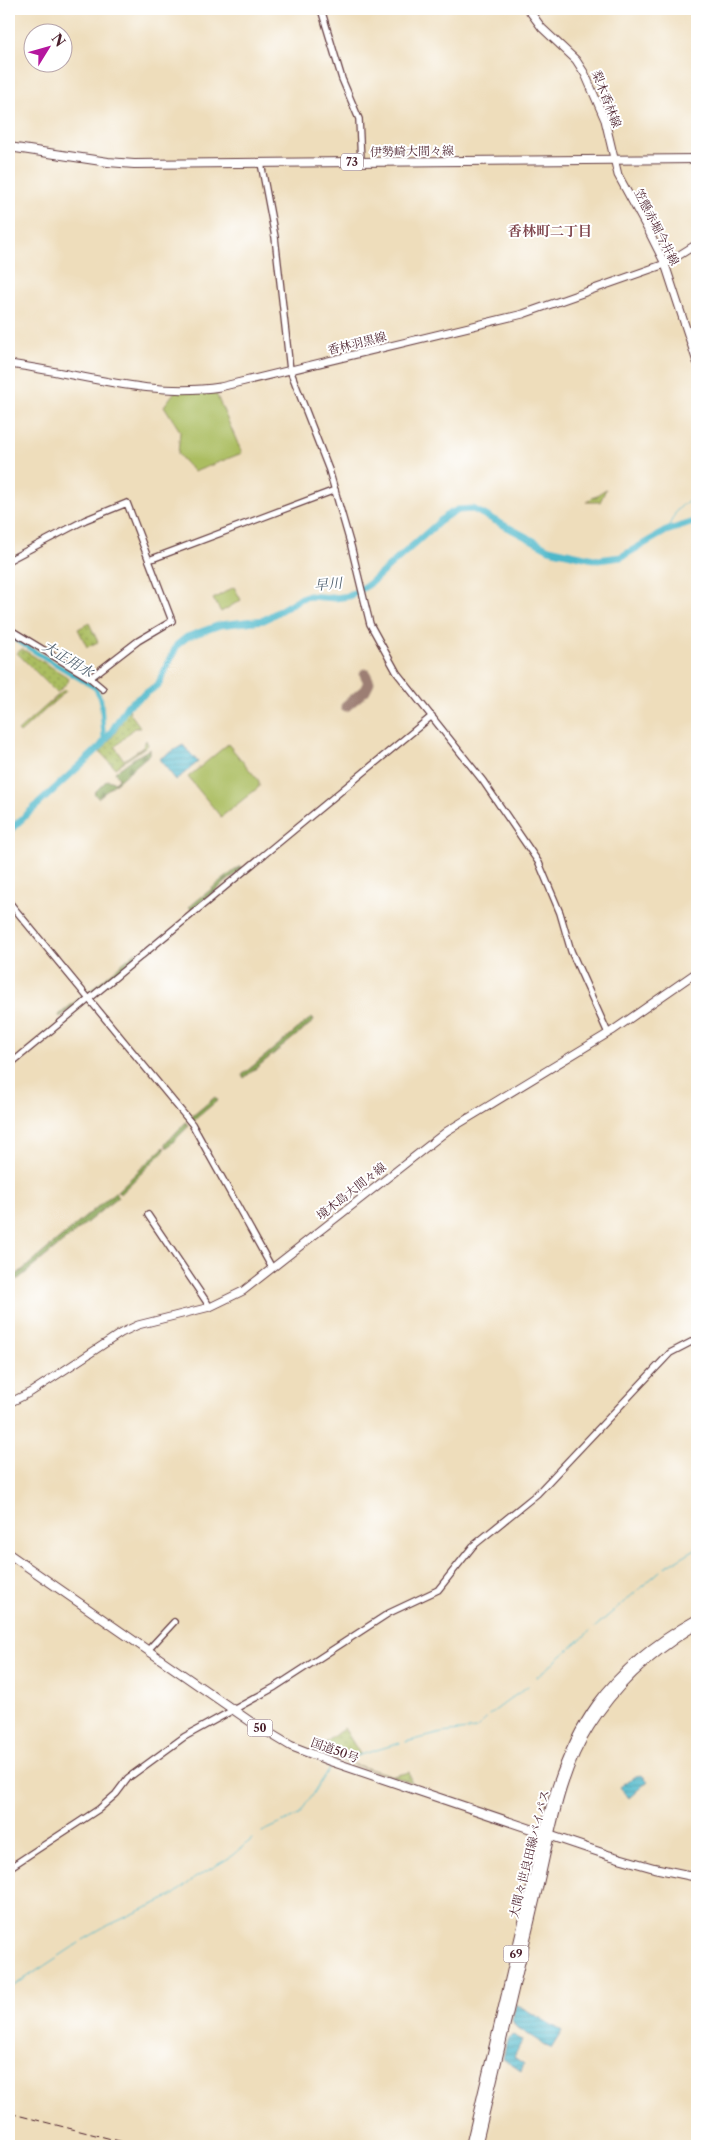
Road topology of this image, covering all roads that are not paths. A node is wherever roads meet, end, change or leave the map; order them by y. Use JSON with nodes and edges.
{"nodes":[{"id":1,"x":321,"y":9,"type":"edge"},
{"id":2,"x":528,"y":9,"type":"edge"},
{"id":3,"x":9,"y":147,"type":"edge"},
{"id":4,"x":613,"y":159,"type":"junction"},
{"id":5,"x":697,"y":159,"type":"edge"},
{"id":6,"x":364,"y":162,"type":"junction"},
{"id":7,"x":261,"y":163,"type":"junction"},
{"id":8,"x":697,"y":244,"type":"edge"},
{"id":9,"x":665,"y":264,"type":"junction"},
{"id":10,"x":697,"y":362,"type":"edge"},
{"id":11,"x":9,"y":364,"type":"edge"},
{"id":12,"x":290,"y":370,"type":"junction"},
{"id":13,"x":335,"y":490,"type":"junction"},
{"id":14,"x":9,"y":560,"type":"edge"},
{"id":15,"x":149,"y":560,"type":"junction"},
{"id":16,"x":9,"y":629,"type":"edge"},
{"id":17,"x":90,"y":678,"type":"junction"},
{"id":18,"x":103,"y":689,"type":"dead end"},
{"id":19,"x":432,"y":716,"type":"junction"},
{"id":20,"x":9,"y":902,"type":"edge"},
{"id":21,"x":697,"y":972,"type":"edge"},
{"id":22,"x":89,"y":999,"type":"junction"},
{"id":23,"x":608,"y":1033,"type":"junction"},
{"id":24,"x":9,"y":1065,"type":"edge"},
{"id":25,"x":148,"y":1215,"type":"dead end"},
{"id":26,"x":272,"y":1268,"type":"junction"},
{"id":27,"x":210,"y":1307,"type":"junction"},
{"id":28,"x":697,"y":1339,"type":"edge"},
{"id":29,"x":9,"y":1403,"type":"edge"},
{"id":30,"x":9,"y":1554,"type":"edge"},
{"id":31,"x":697,"y":1619,"type":"edge"},
{"id":32,"x":174,"y":1622,"type":"dead end"},
{"id":33,"x":697,"y":1624,"type":"edge"},
{"id":34,"x":148,"y":1650,"type":"junction"},
{"id":35,"x":233,"y":1710,"type":"junction"},
{"id":36,"x":547,"y":1835,"type":"junction"},
{"id":37,"x":9,"y":1868,"type":"edge"},
{"id":38,"x":697,"y":1877,"type":"edge"},
{"id":39,"x":470,"y":2146,"type":"edge"},
{"id":40,"x":476,"y":2146,"type":"edge"}],
"edges":[{"from":1,"to":6,"type":"street"},
{"from":2,"to":4,"type":"main road","name":"梨木香林線"},
{"from":3,"to":7,"type":"main road","name":"伊勢崎大間々線","number":"73"},
{"from":4,"to":5,"type":"main road","name":"伊勢崎大間々線","number":"73"},
{"from":4,"to":6,"type":"main road","name":"伊勢崎大間々線","number":"73"},
{"from":4,"to":9,"type":"main road","name":"笠懸赤堀今井線"},
{"from":6,"to":7,"type":"main road","name":"伊勢崎大間々線","number":"73"},
{"from":7,"to":12,"type":"street"},
{"from":8,"to":9,"type":"main road","name":"香林羽黒線"},
{"from":9,"to":10,"type":"main road","name":"笠懸赤堀今井線"},
{"from":9,"to":12,"type":"main road","name":"香林羽黒線"},
{"from":11,"to":12,"type":"main road","name":"香林羽黒線"},
{"from":12,"to":13,"type":"street"},
{"from":13,"to":15,"type":"street"},
{"from":13,"to":19,"type":"street"},
{"from":14,"to":15,"type":"street"},
{"from":15,"to":17,"type":"street"},
{"from":16,"to":17,"type":"street"},
{"from":17,"to":18,"type":"street"},
{"from":19,"to":22,"type":"street"},
{"from":19,"to":23,"type":"street"},
{"from":20,"to":22,"type":"street"},
{"from":21,"to":23,"type":"main road","name":"境木島大間々線"},
{"from":22,"to":24,"type":"street"},
{"from":22,"to":26,"type":"street"},
{"from":23,"to":26,"type":"main road","name":"境木島大間々線"},
{"from":25,"to":27,"type":"street"},
{"from":26,"to":27,"type":"main road","name":"境木島大間々線"},
{"from":27,"to":29,"type":"main road","name":"境木島大間々線"},
{"from":28,"to":35,"type":"street"},
{"from":30,"to":34,"type":"main road","name":"国道50号","number":"50"},
{"from":31,"to":36,"type":"main road","name":"大間々世良田線バイパス","number":"69"},
{"from":32,"to":34,"type":"street"},
{"from":33,"to":36,"type":"main road","name":"大間々世良田線バイパス","number":"69"},
{"from":34,"to":35,"type":"main road","name":"国道50号","number":"50"},
{"from":35,"to":36,"type":"main road","name":"国道50号","number":"50"},
{"from":35,"to":37,"type":"street"},
{"from":36,"to":38,"type":"main road","name":"国道50号","number":"50"},
{"from":36,"to":39,"type":"main road","name":"大間々世良田線バイパス","number":"69"},
{"from":36,"to":40,"type":"main road","name":"大間々世良田線バイパス","number":"69"}]}
